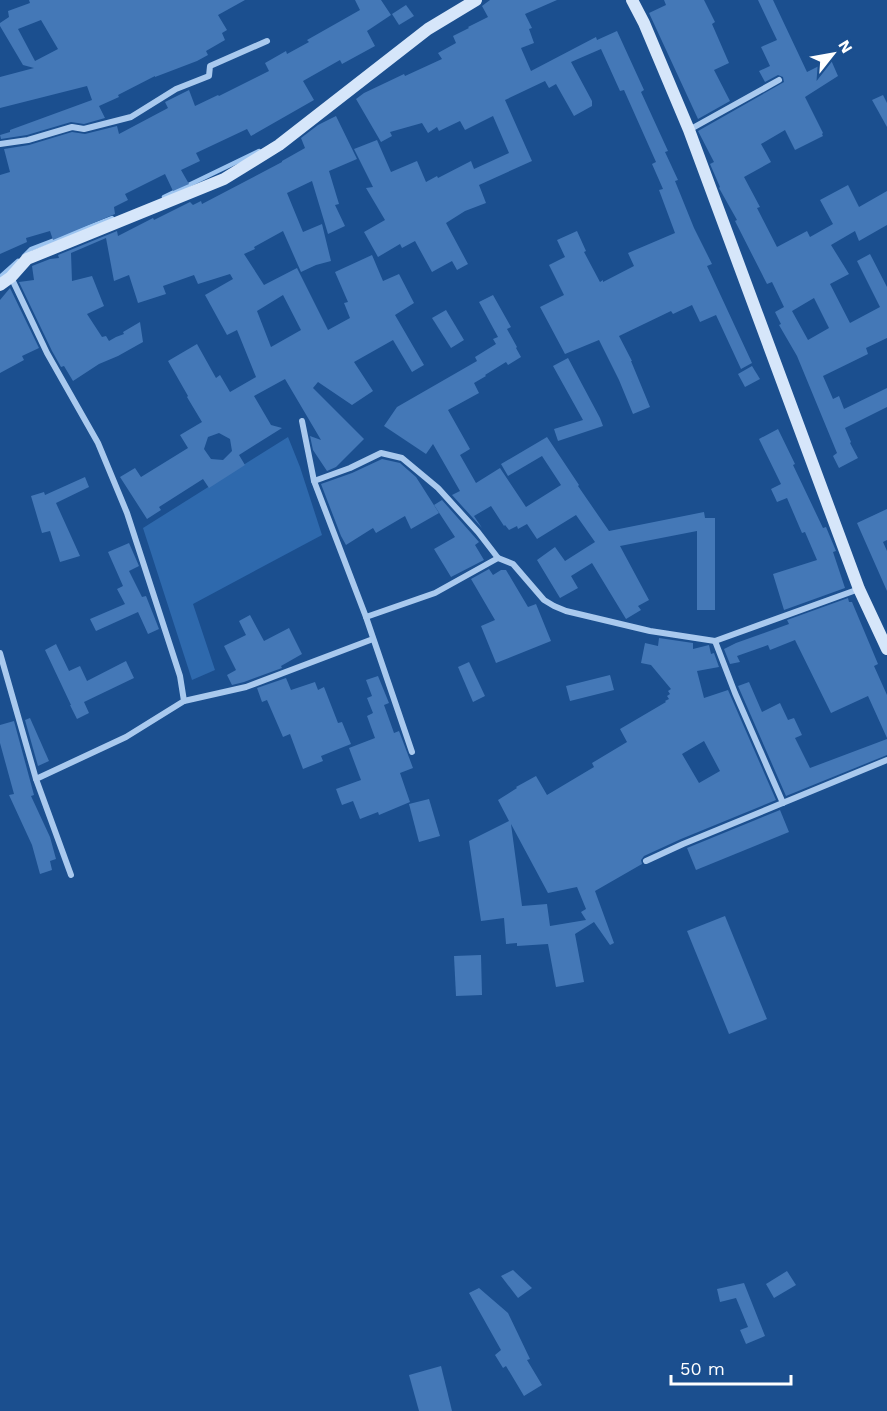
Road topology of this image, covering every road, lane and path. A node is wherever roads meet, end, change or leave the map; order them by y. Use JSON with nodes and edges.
{"nodes":[{"id":1,"x":476,"y":0,"type":"edge"},
{"id":2,"x":632,"y":0,"type":"edge"},
{"id":3,"x":267,"y":41,"type":"dead end"},
{"id":4,"x":779,"y":80,"type":"dead end"},
{"id":5,"x":689,"y":130,"type":"junction"},
{"id":6,"x":0,"y":144,"type":"edge"},
{"id":7,"x":11,"y":277,"type":"junction"},
{"id":8,"x":0,"y":285,"type":"edge"},
{"id":9,"x":302,"y":421,"type":"dead end"},
{"id":10,"x":314,"y":481,"type":"junction"},
{"id":11,"x":498,"y":558,"type":"junction"},
{"id":12,"x":859,"y":589,"type":"junction"},
{"id":13,"x":366,"y":617,"type":"junction"},
{"id":14,"x":373,"y":639,"type":"junction"},
{"id":15,"x":715,"y":641,"type":"junction"},
{"id":16,"x":887,"y":649,"type":"edge"},
{"id":17,"x":0,"y":653,"type":"edge"},
{"id":18,"x":184,"y":701,"type":"junction"},
{"id":19,"x":412,"y":752,"type":"dead end"},
{"id":20,"x":887,"y":760,"type":"edge"},
{"id":21,"x":36,"y":779,"type":"junction"},
{"id":22,"x":783,"y":803,"type":"junction"},
{"id":23,"x":646,"y":861,"type":"dead end"},
{"id":24,"x":70,"y":875,"type":"dead end"}],
"edges":[{"from":1,"to":7,"type":"main road"},
{"from":2,"to":5,"type":"main road"},
{"from":3,"to":6,"type":"street"},
{"from":4,"to":5,"type":"street"},
{"from":5,"to":12,"type":"main road"},
{"from":7,"to":8,"type":"main road"},
{"from":7,"to":18,"type":"street"},
{"from":9,"to":10,"type":"street"},
{"from":10,"to":11,"type":"street"},
{"from":10,"to":13,"type":"street"},
{"from":11,"to":13,"type":"street"},
{"from":11,"to":15,"type":"street"},
{"from":12,"to":15,"type":"street"},
{"from":12,"to":16,"type":"main road"},
{"from":13,"to":14,"type":"street"},
{"from":14,"to":18,"type":"street"},
{"from":14,"to":19,"type":"street"},
{"from":15,"to":22,"type":"street"},
{"from":17,"to":21,"type":"street"},
{"from":18,"to":21,"type":"street"},
{"from":20,"to":22,"type":"street"},
{"from":21,"to":24,"type":"street"},
{"from":22,"to":23,"type":"street"}]}
